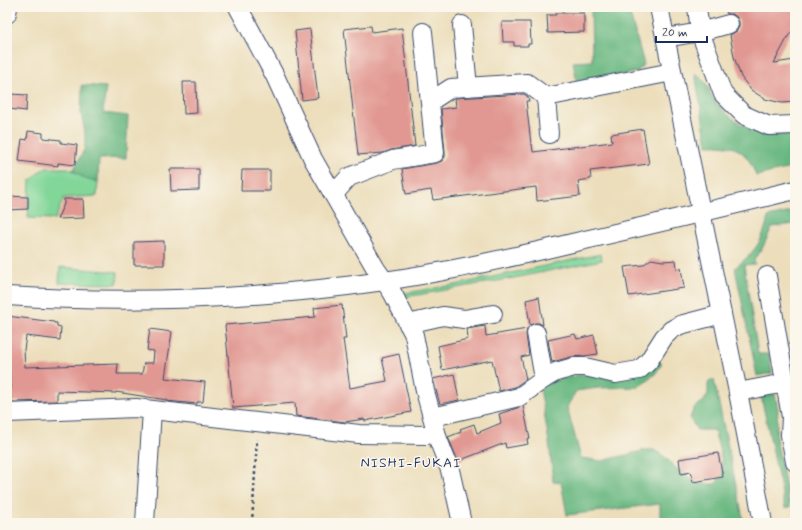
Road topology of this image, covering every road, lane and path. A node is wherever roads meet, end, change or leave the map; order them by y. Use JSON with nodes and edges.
{"nodes":[{"id":1,"x":8,"y":7,"type":"edge"},
{"id":2,"x":238,"y":7,"type":"edge"},
{"id":3,"x":659,"y":7,"type":"edge"},
{"id":4,"x":697,"y":7,"type":"edge"},
{"id":5,"x":7,"y":14,"type":"edge"},
{"id":6,"x":729,"y":24,"type":"dead end"},
{"id":7,"x":462,"y":25,"type":"dead end"},
{"id":8,"x":423,"y":32,"type":"dead end"},
{"id":9,"x":700,"y":32,"type":"junction"},
{"id":10,"x":665,"y":38,"type":"junction"},
{"id":11,"x":672,"y":72,"type":"junction"},
{"id":12,"x":468,"y":87,"type":"junction"},
{"id":13,"x":546,"y":97,"type":"junction"},
{"id":14,"x":431,"y":101,"type":"junction"},
{"id":15,"x":795,"y":125,"type":"edge"},
{"id":16,"x":549,"y":134,"type":"dead end"},
{"id":17,"x":795,"y":190,"type":"edge"},
{"id":18,"x":334,"y":194,"type":"junction"},
{"id":19,"x":701,"y":213,"type":"junction"},
{"id":20,"x":767,"y":276,"type":"dead end"},
{"id":21,"x":385,"y":281,"type":"junction"},
{"id":22,"x":7,"y":296,"type":"edge"},
{"id":23,"x":493,"y":314,"type":"dead end"},
{"id":24,"x":722,"y":314,"type":"junction"},
{"id":25,"x":408,"y":324,"type":"junction"},
{"id":26,"x":536,"y":333,"type":"dead end"},
{"id":27,"x":544,"y":379,"type":"junction"},
{"id":28,"x":785,"y":383,"type":"junction"},
{"id":29,"x":738,"y":392,"type":"junction"},
{"id":30,"x":152,"y":410,"type":"junction"},
{"id":31,"x":7,"y":413,"type":"edge"},
{"id":32,"x":258,"y":422,"type":"junction"},
{"id":33,"x":434,"y":425,"type":"junction"},
{"id":34,"x":795,"y":462,"type":"edge"},
{"id":35,"x":145,"y":523,"type":"edge"},
{"id":36,"x":252,"y":523,"type":"edge"},
{"id":37,"x":462,"y":523,"type":"edge"},
{"id":38,"x":763,"y":523,"type":"edge"}],
"edges":[{"from":1,"to":5,"type":"street"},
{"from":2,"to":18,"type":"street"},
{"from":3,"to":10,"type":"street"},
{"from":4,"to":9,"type":"street"},
{"from":6,"to":9,"type":"street"},
{"from":7,"to":12,"type":"street"},
{"from":8,"to":14,"type":"street"},
{"from":9,"to":10,"type":"street"},
{"from":9,"to":15,"type":"street"},
{"from":10,"to":11,"type":"street"},
{"from":11,"to":13,"type":"street"},
{"from":11,"to":19,"type":"street"},
{"from":12,"to":13,"type":"street"},
{"from":12,"to":14,"type":"street"},
{"from":13,"to":16,"type":"street"},
{"from":14,"to":18,"type":"street"},
{"from":17,"to":19,"type":"street"},
{"from":18,"to":21,"type":"street"},
{"from":19,"to":21,"type":"street"},
{"from":19,"to":24,"type":"street"},
{"from":20,"to":28,"type":"street"},
{"from":21,"to":22,"type":"street"},
{"from":21,"to":25,"type":"street"},
{"from":23,"to":25,"type":"street"},
{"from":24,"to":27,"type":"street"},
{"from":24,"to":29,"type":"street"},
{"from":25,"to":33,"type":"street"},
{"from":26,"to":27,"type":"street"},
{"from":27,"to":33,"type":"street"},
{"from":28,"to":29,"type":"street"},
{"from":28,"to":34,"type":"street"},
{"from":29,"to":38,"type":"street"},
{"from":30,"to":31,"type":"street"},
{"from":30,"to":32,"type":"street"},
{"from":30,"to":35,"type":"street"},
{"from":32,"to":33,"type":"street"},
{"from":32,"to":36,"type":"path"},
{"from":33,"to":37,"type":"street"}]}
